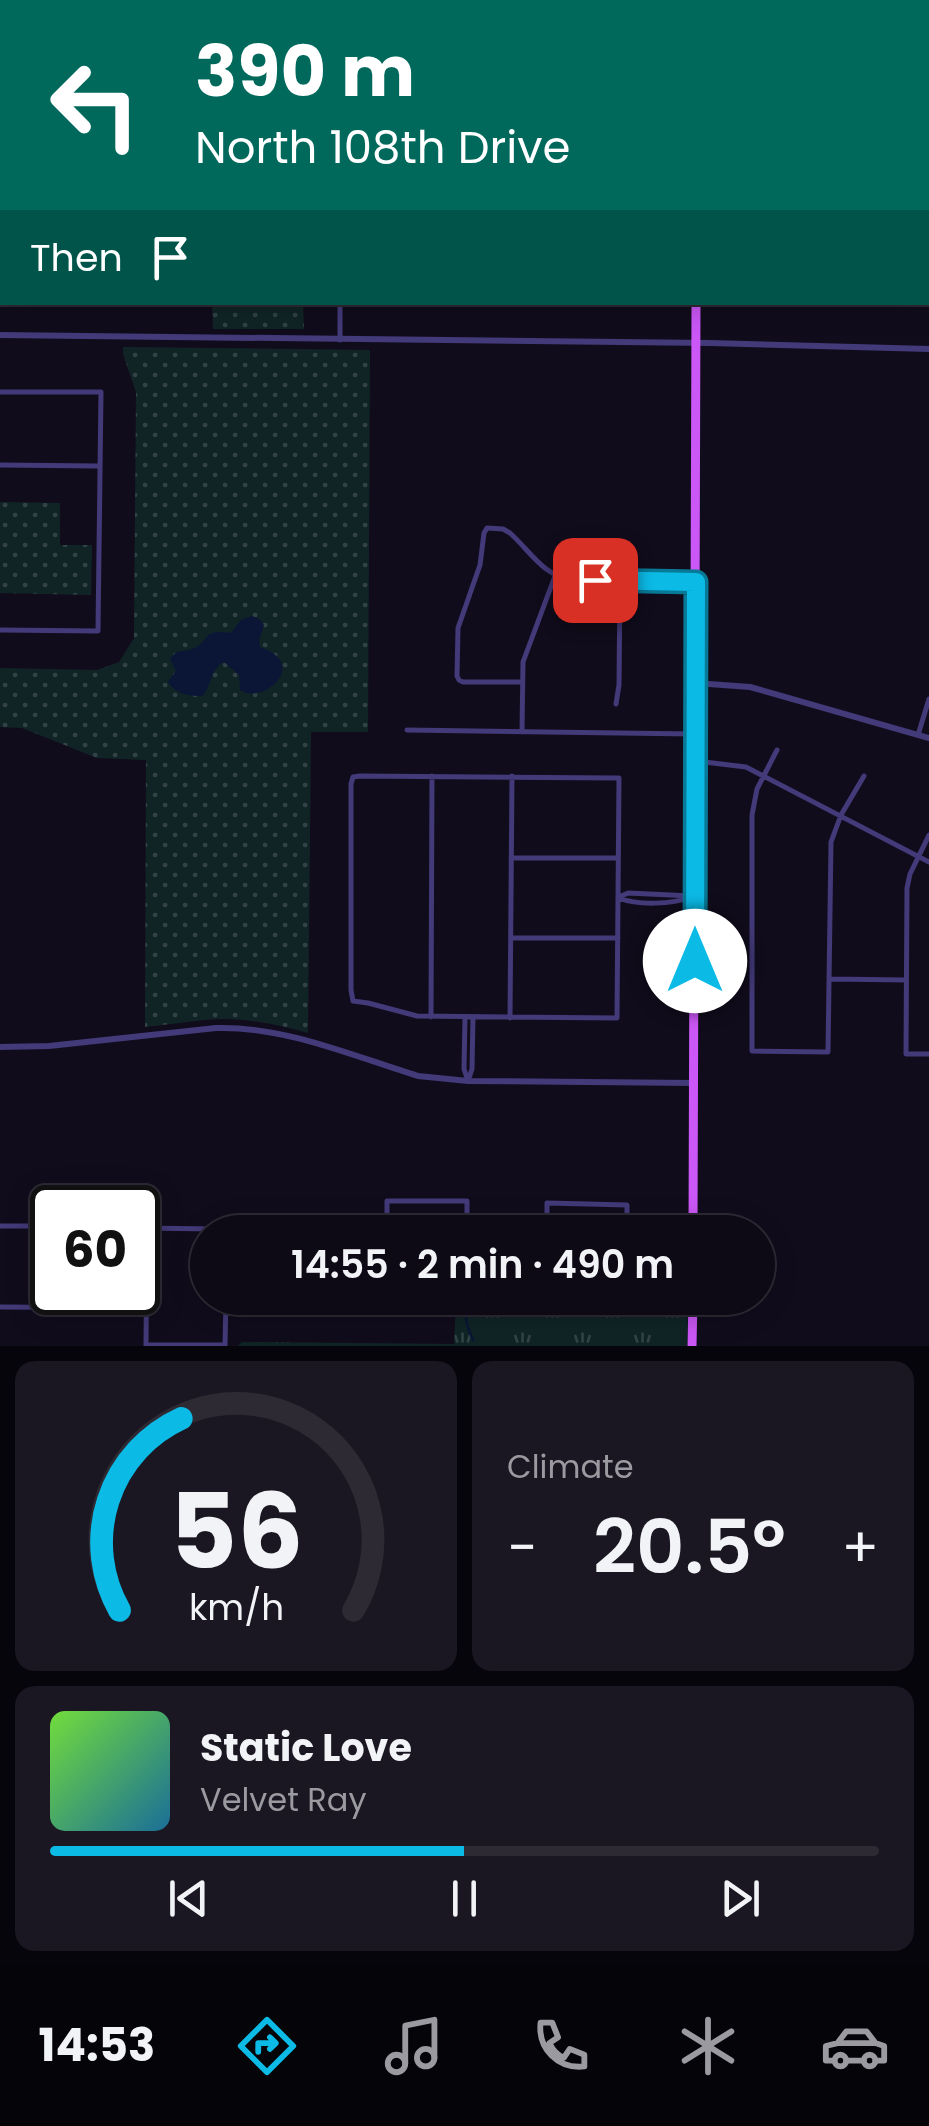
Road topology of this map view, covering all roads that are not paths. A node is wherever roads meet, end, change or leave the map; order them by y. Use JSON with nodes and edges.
{"nodes":[{"id":1,"x":340,"y":305,"type":"edge"},
{"id":2,"x":696,"y":305,"type":"edge"},
{"id":3,"x":0,"y":335,"type":"edge"},
{"id":4,"x":340,"y":340,"type":"junction"},
{"id":5,"x":697,"y":343,"type":"junction"},
{"id":6,"x":929,"y":349,"type":"edge"},
{"id":7,"x":0,"y":392,"type":"edge"},
{"id":8,"x":0,"y":465,"type":"edge"},
{"id":9,"x":100,"y":466,"type":"junction"},
{"id":10,"x":554,"y":576,"type":"junction"},
{"id":11,"x":620,"y":581,"type":"junction"},
{"id":12,"x":696,"y":582,"type":"junction"},
{"id":13,"x":0,"y":630,"type":"edge"},
{"id":14,"x":522,"y":682,"type":"junction"},
{"id":15,"x":695,"y":683,"type":"junction"},
{"id":16,"x":929,"y":699,"type":"edge"},
{"id":17,"x":616,"y":704,"type":"dead end"},
{"id":18,"x":407,"y":730,"type":"dead end"},
{"id":19,"x":522,"y":732,"type":"junction"},
{"id":20,"x":694,"y":734,"type":"junction"},
{"id":21,"x":918,"y":735,"type":"junction"},
{"id":22,"x":929,"y":738,"type":"edge"},
{"id":23,"x":777,"y":750,"type":"dead end"},
{"id":24,"x":694,"y":761,"type":"junction"},
{"id":25,"x":764,"y":775,"type":"junction"},
{"id":26,"x":432,"y":776,"type":"junction"},
{"id":27,"x":512,"y":776,"type":"junction"},
{"id":28,"x":864,"y":776,"type":"dead end"},
{"id":29,"x":841,"y":815,"type":"junction"},
{"id":30,"x":929,"y":835,"type":"edge"},
{"id":31,"x":918,"y":856,"type":"junction"},
{"id":32,"x":511,"y":858,"type":"junction"},
{"id":33,"x":618,"y":858,"type":"junction"},
{"id":34,"x":929,"y":862,"type":"edge"},
{"id":35,"x":695,"y":896,"type":"junction"},
{"id":36,"x":618,"y":897,"type":"junction"},
{"id":37,"x":511,"y":938,"type":"junction"},
{"id":38,"x":618,"y":938,"type":"junction"},
{"id":39,"x":830,"y":979,"type":"junction"},
{"id":40,"x":906,"y":980,"type":"junction"},
{"id":41,"x":430,"y":1017,"type":"junction"},
{"id":42,"x":469,"y":1017,"type":"junction"},
{"id":43,"x":510,"y":1018,"type":"junction"},
{"id":44,"x":0,"y":1047,"type":"edge"},
{"id":45,"x":929,"y":1054,"type":"edge"},
{"id":46,"x":468,"y":1081,"type":"junction"},
{"id":47,"x":694,"y":1083,"type":"junction"},
{"id":48,"x":387,"y":1215,"type":"edge"},
{"id":49,"x":467,"y":1215,"type":"edge"},
{"id":50,"x":547,"y":1215,"type":"edge"},
{"id":51,"x":626,"y":1215,"type":"edge"},
{"id":52,"x":693,"y":1215,"type":"edge"},
{"id":53,"x":0,"y":1226,"type":"edge"},
{"id":54,"x":30,"y":1226,"type":"edge"},
{"id":55,"x":160,"y":1228,"type":"edge"},
{"id":56,"x":190,"y":1230,"type":"edge"},
{"id":57,"x":0,"y":1307,"type":"edge"},
{"id":58,"x":30,"y":1307,"type":"edge"},
{"id":59,"x":147,"y":1315,"type":"edge"},
{"id":60,"x":226,"y":1315,"type":"edge"},
{"id":61,"x":693,"y":1315,"type":"edge"},
{"id":62,"x":146,"y":1345,"type":"edge"},
{"id":63,"x":226,"y":1345,"type":"edge"},
{"id":64,"x":692,"y":1346,"type":"edge"}],
"edges":[{"from":1,"to":4,"type":"street"},
{"from":2,"to":5,"type":"main road"},
{"from":3,"to":4,"type":"street"},
{"from":4,"to":5,"type":"street"},
{"from":5,"to":6,"type":"street"},
{"from":5,"to":12,"type":"main road"},
{"from":7,"to":9,"type":"street"},
{"from":8,"to":9,"type":"street"},
{"from":9,"to":13,"type":"street"},
{"from":10,"to":11,"type":"street"},
{"from":10,"to":14,"type":"street"},
{"from":10,"to":14,"type":"street"},
{"from":11,"to":12,"type":"street"},
{"from":11,"to":17,"type":"street"},
{"from":12,"to":15,"type":"main road"},
{"from":14,"to":19,"type":"street"},
{"from":15,"to":20,"type":"main road"},
{"from":15,"to":21,"type":"street"},
{"from":16,"to":21,"type":"street"},
{"from":18,"to":19,"type":"street"},
{"from":19,"to":20,"type":"street"},
{"from":20,"to":24,"type":"main road"},
{"from":21,"to":22,"type":"street"},
{"from":23,"to":25,"type":"street"},
{"from":24,"to":25,"type":"street"},
{"from":24,"to":35,"type":"main road"},
{"from":25,"to":29,"type":"street"},
{"from":25,"to":39,"type":"street"},
{"from":26,"to":27,"type":"street"},
{"from":26,"to":41,"type":"street"},
{"from":26,"to":41,"type":"street"},
{"from":27,"to":32,"type":"street"},
{"from":27,"to":33,"type":"street"},
{"from":28,"to":29,"type":"street"},
{"from":29,"to":31,"type":"street"},
{"from":29,"to":39,"type":"street"},
{"from":30,"to":31,"type":"street"},
{"from":31,"to":34,"type":"street"},
{"from":31,"to":40,"type":"street"},
{"from":32,"to":33,"type":"street"},
{"from":32,"to":37,"type":"street"},
{"from":33,"to":36,"type":"street"},
{"from":35,"to":36,"type":"street"},
{"from":35,"to":47,"type":"main road"},
{"from":36,"to":38,"type":"street"},
{"from":37,"to":38,"type":"street"},
{"from":37,"to":43,"type":"street"},
{"from":38,"to":43,"type":"street"},
{"from":39,"to":40,"type":"street"},
{"from":40,"to":45,"type":"street"},
{"from":41,"to":42,"type":"street"},
{"from":42,"to":43,"type":"street"},
{"from":42,"to":46,"type":"street"},
{"from":44,"to":46,"type":"street"},
{"from":46,"to":47,"type":"street"},
{"from":47,"to":52,"type":"main road"},
{"from":48,"to":49,"type":"street"},
{"from":50,"to":51,"type":"street"},
{"from":53,"to":54,"type":"street"},
{"from":55,"to":56,"type":"street"},
{"from":57,"to":58,"type":"street"},
{"from":59,"to":62,"type":"street"},
{"from":60,"to":63,"type":"street"},
{"from":61,"to":64,"type":"main road"},
{"from":62,"to":63,"type":"street"}]}
